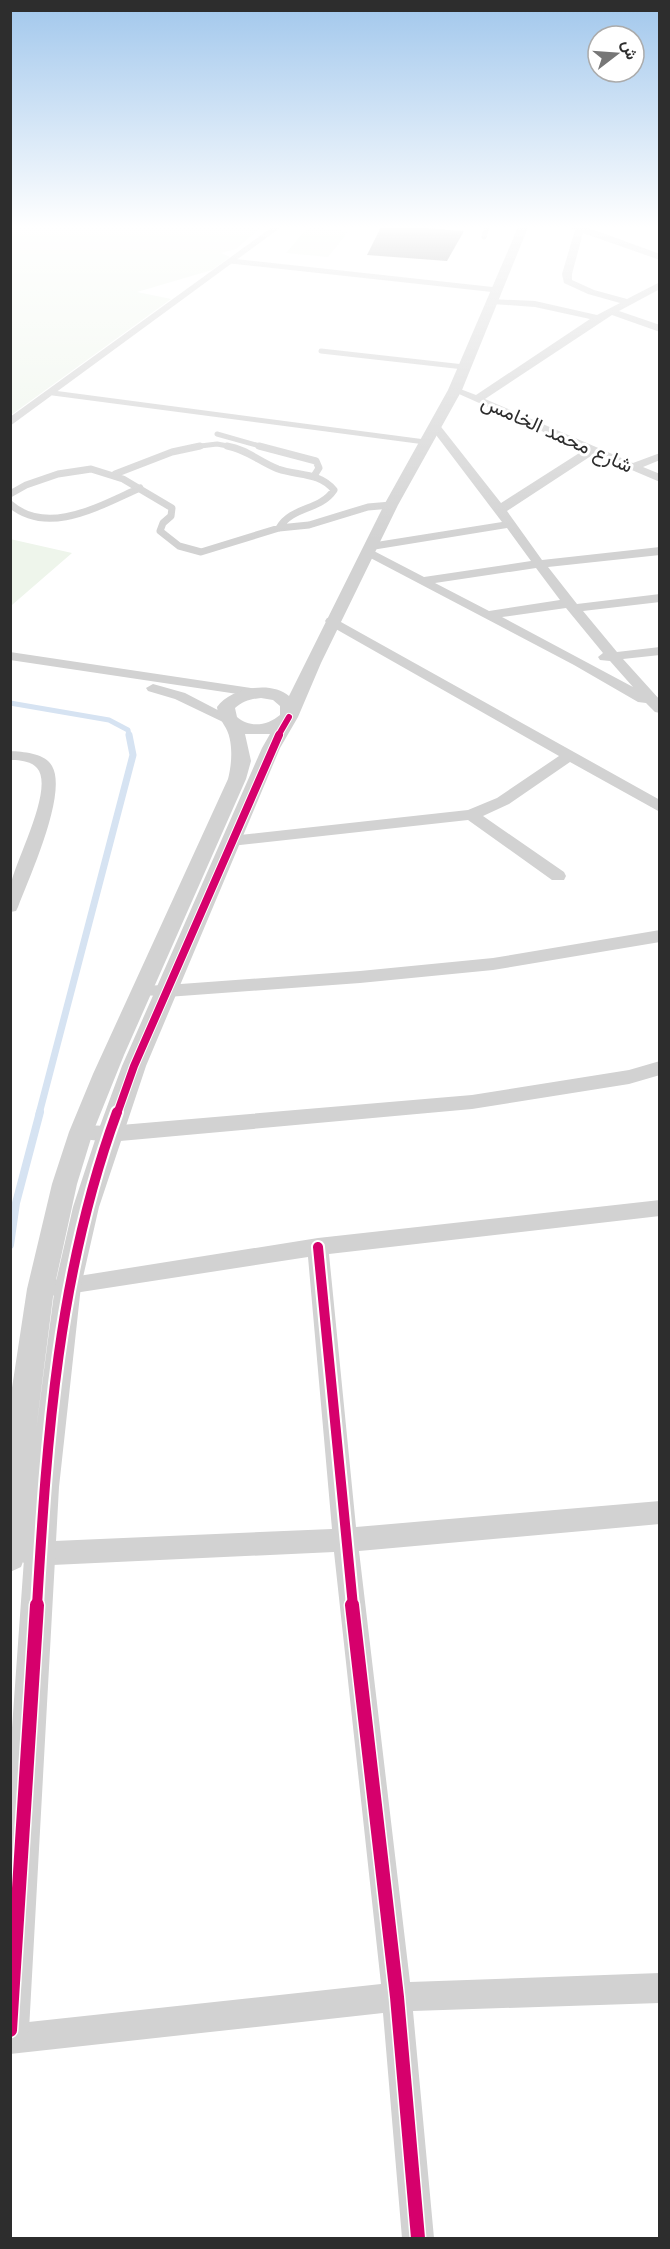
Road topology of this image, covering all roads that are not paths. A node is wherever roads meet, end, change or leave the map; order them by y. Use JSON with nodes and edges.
{"nodes":[{"id":1,"x":137,"y":330,"type":"edge"},
{"id":2,"x":480,"y":330,"type":"edge"},
{"id":3,"x":580,"y":330,"type":"edge"},
{"id":4,"x":321,"y":351,"type":"dead end"},
{"id":5,"x":464,"y":367,"type":"junction"},
{"id":6,"x":455,"y":390,"type":"junction"},
{"id":7,"x":52,"y":393,"type":"junction"},
{"id":8,"x":478,"y":399,"type":"junction"},
{"id":9,"x":10,"y":423,"type":"edge"},
{"id":10,"x":434,"y":425,"type":"junction"},
{"id":11,"x":217,"y":434,"type":"dead end"},
{"id":12,"x":425,"y":442,"type":"junction"},
{"id":13,"x":594,"y":449,"type":"junction"},
{"id":14,"x":660,"y":456,"type":"edge"},
{"id":15,"x":633,"y":467,"type":"junction"},
{"id":16,"x":115,"y":474,"type":"junction"},
{"id":17,"x":314,"y":476,"type":"junction"},
{"id":18,"x":660,"y":479,"type":"edge"},
{"id":19,"x":140,"y":488,"type":"junction"},
{"id":20,"x":10,"y":494,"type":"edge"},
{"id":21,"x":10,"y":504,"type":"edge"},
{"id":22,"x":391,"y":505,"type":"junction"},
{"id":23,"x":501,"y":509,"type":"junction"},
{"id":24,"x":511,"y":524,"type":"junction"},
{"id":25,"x":279,"y":528,"type":"junction"},
{"id":26,"x":368,"y":550,"type":"junction"},
{"id":27,"x":660,"y":551,"type":"edge"},
{"id":28,"x":539,"y":564,"type":"junction"},
{"id":29,"x":423,"y":581,"type":"junction"},
{"id":30,"x":660,"y":598,"type":"edge"},
{"id":31,"x":573,"y":606,"type":"junction"},
{"id":32,"x":487,"y":615,"type":"junction"},
{"id":33,"x":332,"y":621,"type":"junction"},
{"id":34,"x":660,"y":651,"type":"edge"},
{"id":35,"x":10,"y":656,"type":"edge"},
{"id":36,"x":613,"y":656,"type":"junction"},
{"id":37,"x":579,"y":662,"type":"junction"},
{"id":38,"x":312,"y":663,"type":"junction"},
{"id":39,"x":10,"y":666,"type":"edge"},
{"id":40,"x":259,"y":693,"type":"junction"},
{"id":41,"x":658,"y":708,"type":"edge"},
{"id":42,"x":290,"y":714,"type":"junction"},
{"id":43,"x":231,"y":722,"type":"junction"},
{"id":44,"x":10,"y":755,"type":"edge"},
{"id":45,"x":571,"y":755,"type":"junction"},
{"id":46,"x":660,"y":807,"type":"edge"},
{"id":47,"x":471,"y":815,"type":"junction"},
{"id":48,"x":231,"y":841,"type":"junction"},
{"id":49,"x":558,"y":876,"type":"dead end"},
{"id":50,"x":10,"y":907,"type":"edge"},
{"id":51,"x":660,"y":936,"type":"edge"},
{"id":52,"x":154,"y":991,"type":"junction"},
{"id":53,"x":660,"y":1068,"type":"edge"},
{"id":54,"x":81,"y":1133,"type":"junction"},
{"id":55,"x":109,"y":1134,"type":"junction"},
{"id":56,"x":660,"y":1208,"type":"edge"},
{"id":57,"x":318,"y":1247,"type":"junction"},
{"id":58,"x":68,"y":1286,"type":"junction"},
{"id":59,"x":40,"y":1288,"type":"junction"},
{"id":60,"x":660,"y":1512,"type":"edge"},
{"id":61,"x":345,"y":1540,"type":"junction"},
{"id":62,"x":40,"y":1554,"type":"junction"},
{"id":63,"x":11,"y":1557,"type":"edge"},
{"id":64,"x":660,"y":1988,"type":"edge"},
{"id":65,"x":397,"y":1997,"type":"junction"},
{"id":66,"x":10,"y":2030,"type":"edge"},
{"id":67,"x":10,"y":2039,"type":"edge"},
{"id":68,"x":418,"y":2238,"type":"edge"}],
"edges":[{"from":1,"to":7,"type":"street"},
{"from":2,"to":5,"type":"street"},
{"from":3,"to":8,"type":"street"},
{"from":4,"to":5,"type":"lane"},
{"from":5,"to":6,"type":"street"},
{"from":6,"to":8,"type":"street","name":"شارع محمد الخامس"},
{"from":6,"to":10,"type":"street"},
{"from":7,"to":9,"type":"street"},
{"from":7,"to":12,"type":"lane"},
{"from":8,"to":13,"type":"street","name":"شارع محمد الخامس"},
{"from":10,"to":12,"type":"street"},
{"from":10,"to":23,"type":"street"},
{"from":11,"to":17,"type":"lane"},
{"from":12,"to":22,"type":"street"},
{"from":13,"to":15,"type":"street","name":"شارع محمد الخامس"},
{"from":13,"to":23,"type":"street"},
{"from":14,"to":15,"type":"street"},
{"from":15,"to":18,"type":"street","name":"شارع محمد الخامس"},
{"from":16,"to":17,"type":"lane"},
{"from":16,"to":19,"type":"lane"},
{"from":16,"to":20,"type":"lane"},
{"from":17,"to":25,"type":"lane"},
{"from":19,"to":21,"type":"lane"},
{"from":19,"to":25,"type":"lane"},
{"from":22,"to":25,"type":"lane"},
{"from":22,"to":26,"type":"street"},
{"from":23,"to":24,"type":"street"},
{"from":24,"to":26,"type":"street"},
{"from":24,"to":28,"type":"street"},
{"from":26,"to":29,"type":"street"},
{"from":26,"to":33,"type":"street"},
{"from":27,"to":28,"type":"street"},
{"from":28,"to":29,"type":"street"},
{"from":28,"to":31,"type":"street"},
{"from":29,"to":32,"type":"street"},
{"from":30,"to":31,"type":"street"},
{"from":31,"to":32,"type":"street"},
{"from":31,"to":36,"type":"street"},
{"from":32,"to":37,"type":"street"},
{"from":33,"to":38,"type":"street"},
{"from":33,"to":45,"type":"street"},
{"from":34,"to":36,"type":"street"},
{"from":35,"to":40,"type":"street"},
{"from":36,"to":37,"type":"street"},
{"from":36,"to":41,"type":"street"},
{"from":37,"to":41,"type":"street"},
{"from":38,"to":40,"type":"street"},
{"from":38,"to":42,"type":"street"},
{"from":39,"to":43,"type":"street"},
{"from":40,"to":42,"type":"street"},
{"from":40,"to":43,"type":"street"},
{"from":42,"to":43,"type":"street"},
{"from":42,"to":48,"type":"street"},
{"from":43,"to":52,"type":"street"},
{"from":44,"to":50,"type":"street"},
{"from":45,"to":46,"type":"street"},
{"from":45,"to":47,"type":"street"},
{"from":47,"to":48,"type":"street"},
{"from":47,"to":49,"type":"street"},
{"from":48,"to":52,"type":"street"},
{"from":51,"to":52,"type":"street"},
{"from":52,"to":54,"type":"street"},
{"from":52,"to":55,"type":"street"},
{"from":53,"to":55,"type":"street"},
{"from":54,"to":55,"type":"street"},
{"from":54,"to":59,"type":"street"},
{"from":55,"to":58,"type":"street"},
{"from":56,"to":57,"type":"street"},
{"from":57,"to":58,"type":"street"},
{"from":57,"to":61,"type":"street"},
{"from":58,"to":59,"type":"street"},
{"from":58,"to":62,"type":"street"},
{"from":59,"to":63,"type":"street"},
{"from":60,"to":61,"type":"street"},
{"from":61,"to":62,"type":"street"},
{"from":61,"to":65,"type":"street"},
{"from":62,"to":63,"type":"street"},
{"from":62,"to":66,"type":"street"},
{"from":64,"to":65,"type":"street"},
{"from":65,"to":67,"type":"street"},
{"from":65,"to":68,"type":"street"}]}
